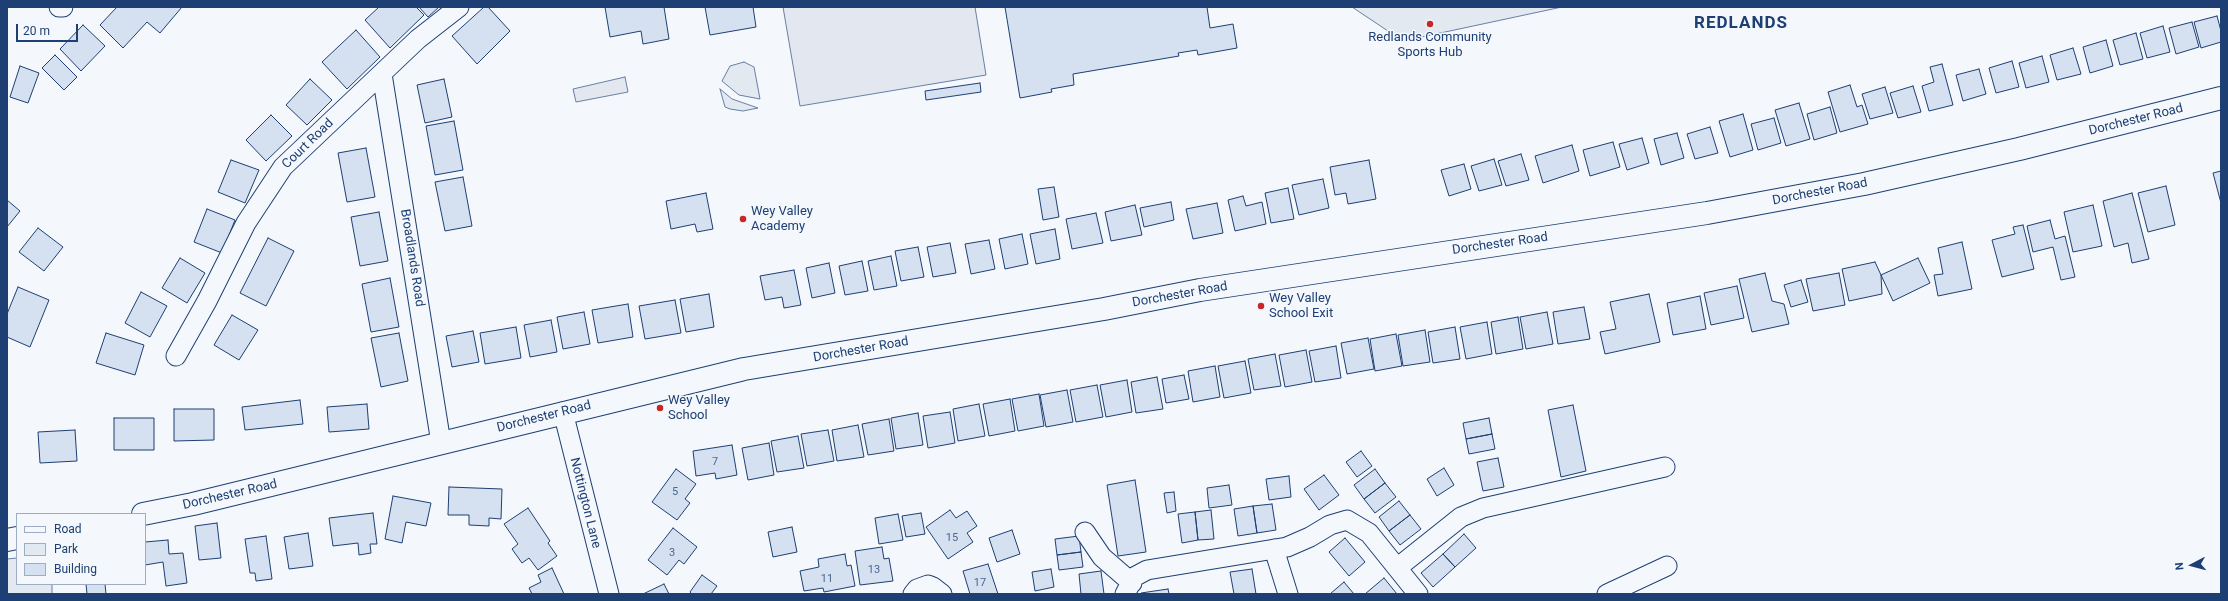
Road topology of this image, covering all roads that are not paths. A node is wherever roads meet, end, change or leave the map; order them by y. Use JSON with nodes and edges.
{"nodes":[{"id":1,"x":60,"y":7,"type":"edge"},
{"id":2,"x":63,"y":7,"type":"edge"},
{"id":3,"x":458,"y":7,"type":"edge"},
{"id":4,"x":382,"y":74,"type":"junction"},
{"id":5,"x":2221,"y":98,"type":"edge"},
{"id":6,"x":176,"y":356,"type":"dead end"},
{"id":7,"x":563,"y":412,"type":"junction"},
{"id":8,"x":441,"y":443,"type":"junction"},
{"id":9,"x":1665,"y":467,"type":"dead end"},
{"id":10,"x":146,"y":514,"type":"edge"},
{"id":11,"x":1085,"y":532,"type":"dead end"},
{"id":12,"x":1274,"y":549,"type":"junction"},
{"id":13,"x":1667,"y":566,"type":"dead end"},
{"id":14,"x":1397,"y":568,"type":"junction"},
{"id":15,"x":1128,"y":588,"type":"edge"},
{"id":16,"x":609,"y":594,"type":"edge"},
{"id":17,"x":913,"y":594,"type":"edge"},
{"id":18,"x":942,"y":594,"type":"edge"},
{"id":19,"x":1288,"y":594,"type":"edge"},
{"id":20,"x":1418,"y":594,"type":"edge"},
{"id":21,"x":1607,"y":594,"type":"edge"}],
"edges":[{"from":1,"to":2,"type":"street"},
{"from":3,"to":4,"type":"street","name":"Court Road"},
{"from":4,"to":6,"type":"street","name":"Court Road"},
{"from":4,"to":8,"type":"street","name":"Broadlands Road"},
{"from":5,"to":7,"type":"main road","name":"Dorchester Road"},
{"from":7,"to":8,"type":"main road","name":"Dorchester Road"},
{"from":7,"to":16,"type":"street","name":"Nottington Lane"},
{"from":8,"to":10,"type":"main road","name":"Dorchester Road"},
{"from":9,"to":14,"type":"street"},
{"from":11,"to":15,"type":"street"},
{"from":12,"to":14,"type":"street"},
{"from":12,"to":15,"type":"street"},
{"from":12,"to":19,"type":"street"},
{"from":13,"to":21,"type":"street"},
{"from":14,"to":20,"type":"street"},
{"from":17,"to":18,"type":"street"}]}
